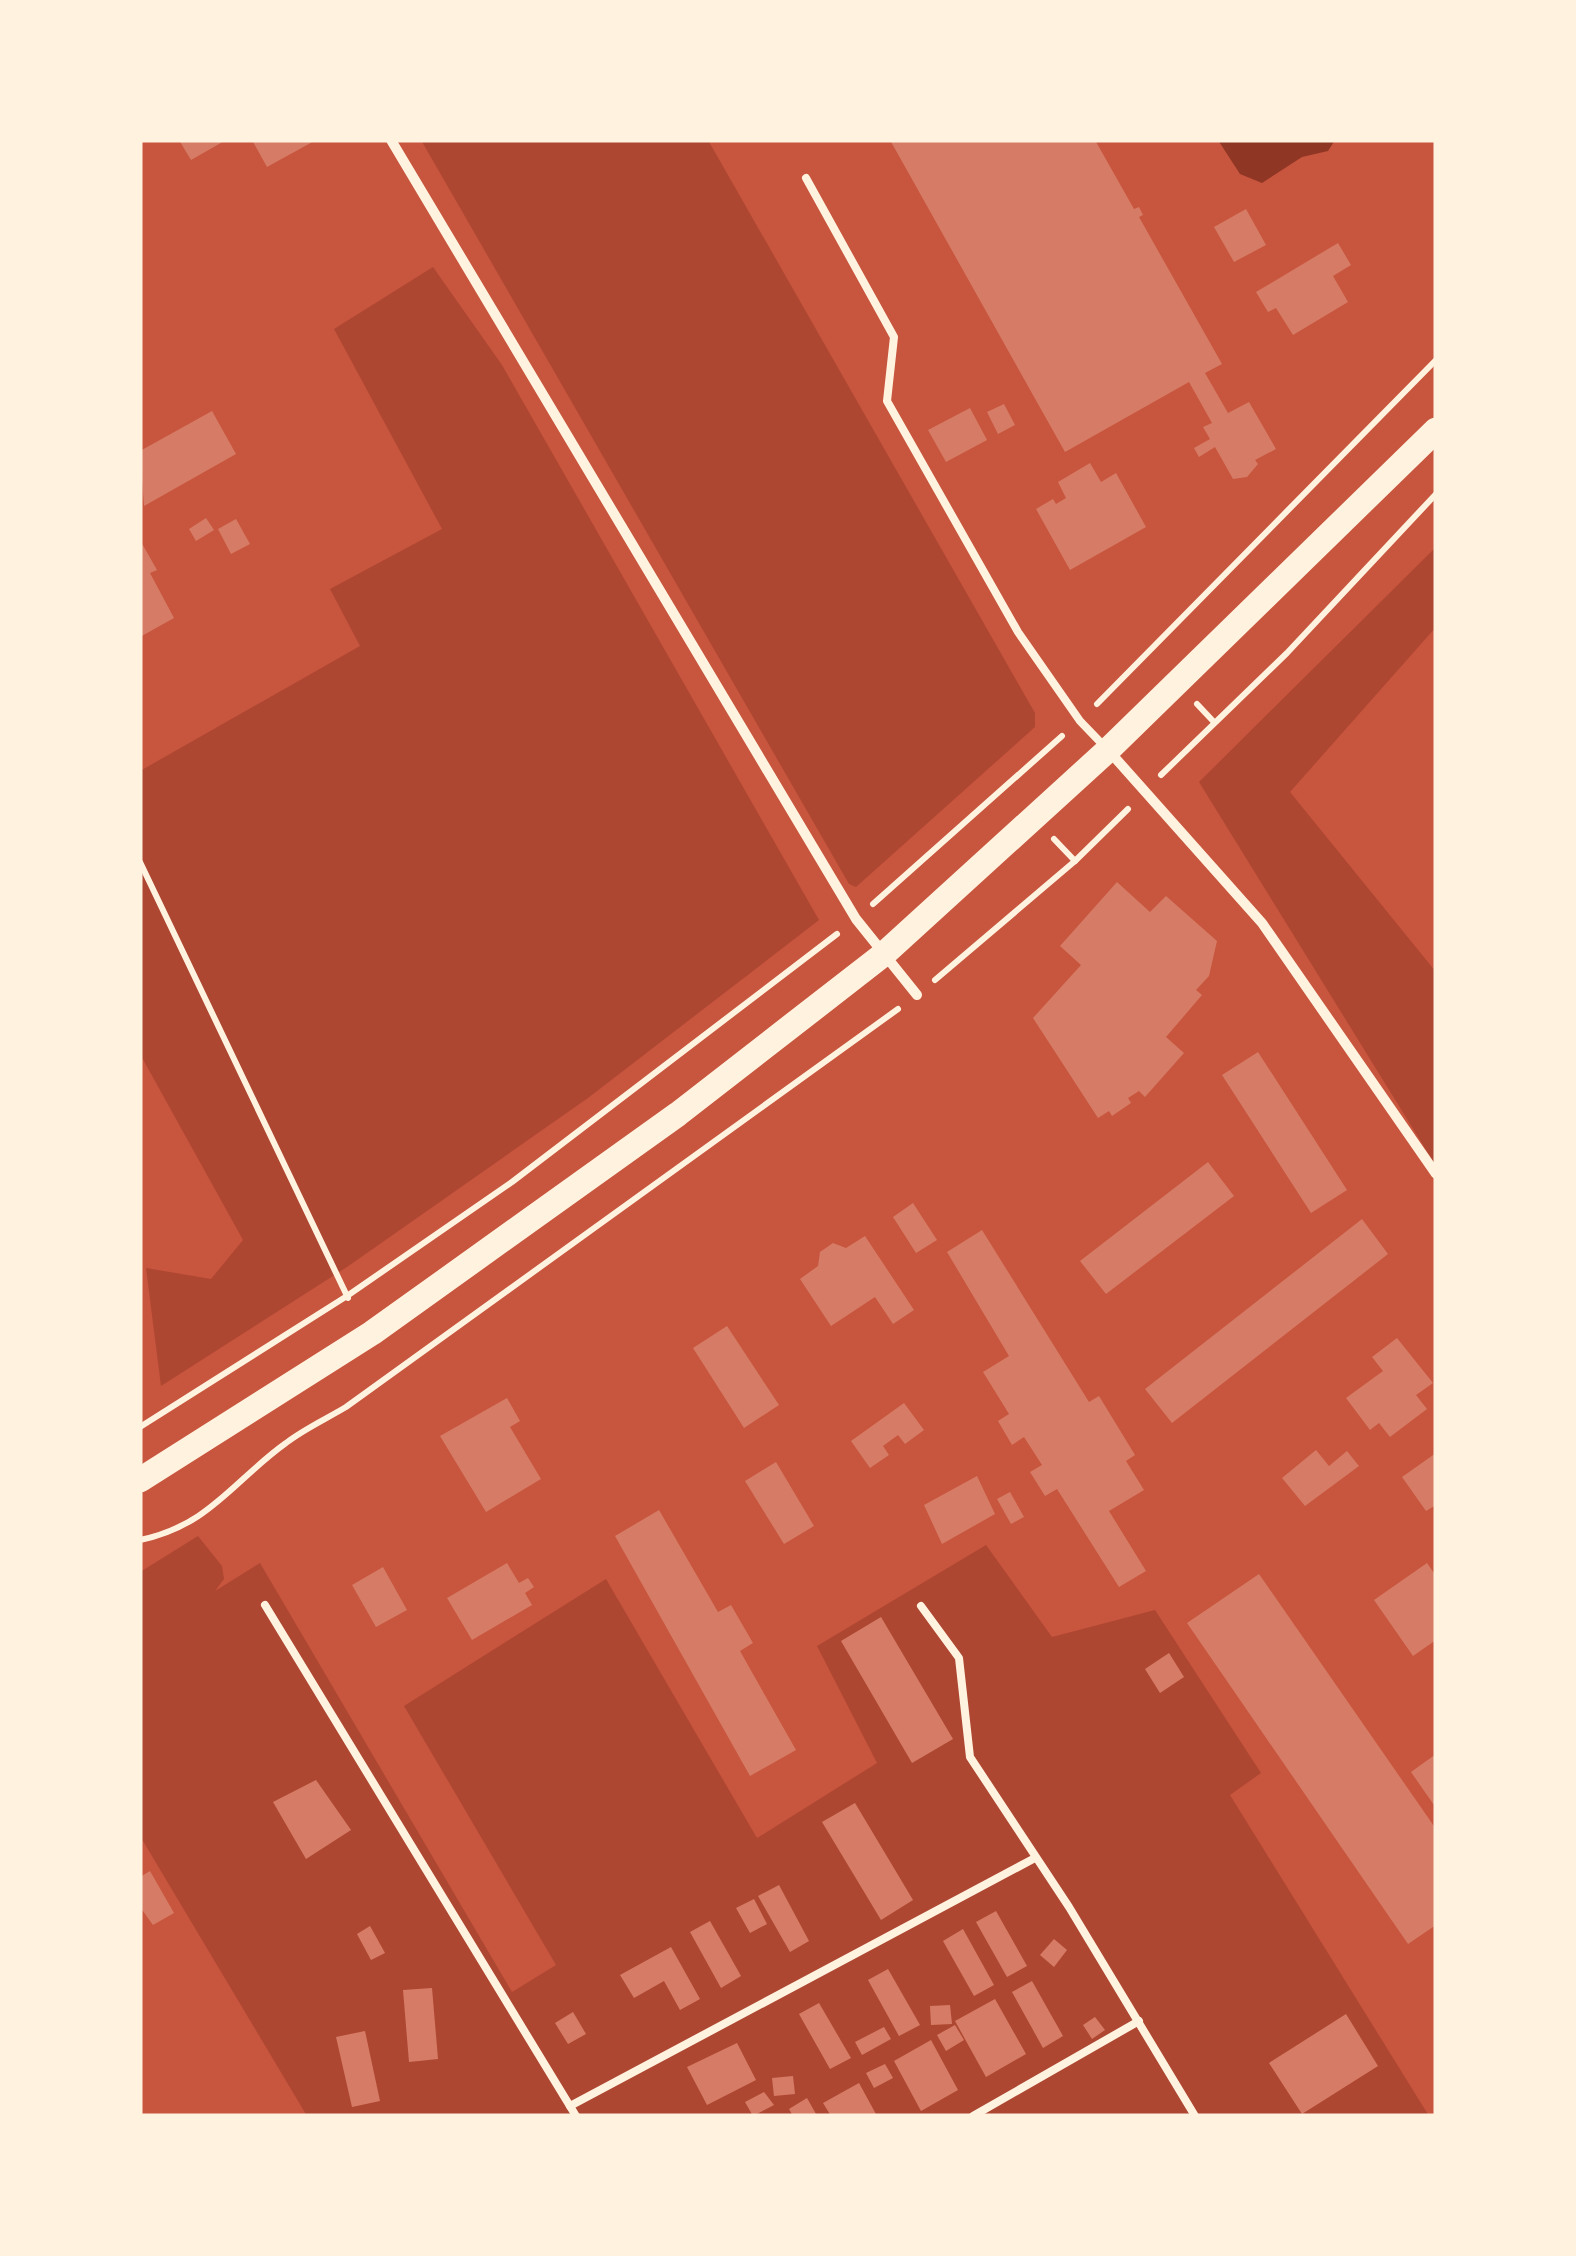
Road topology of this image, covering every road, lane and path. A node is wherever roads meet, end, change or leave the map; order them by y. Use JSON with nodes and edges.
{"nodes":[{"id":1,"x":392,"y":140,"type":"edge"},
{"id":2,"x":806,"y":178,"type":"dead end"},
{"id":3,"x":1436,"y":360,"type":"edge"},
{"id":4,"x":1436,"y":430,"type":"edge"},
{"id":5,"x":1436,"y":494,"type":"edge"},
{"id":6,"x":1080,"y":721,"type":"junction"},
{"id":7,"x":1108,"y":750,"type":"junction"},
{"id":8,"x":1147,"y":790,"type":"junction"},
{"id":9,"x":140,"y":862,"type":"edge"},
{"id":10,"x":856,"y":919,"type":"junction"},
{"id":11,"x":884,"y":954,"type":"junction"},
{"id":12,"x":917,"y":995,"type":"junction"},
{"id":13,"x":1436,"y":1174,"type":"edge"},
{"id":14,"x":347,"y":1296,"type":"junction"},
{"id":15,"x":140,"y":1426,"type":"edge"},
{"id":16,"x":140,"y":1480,"type":"edge"},
{"id":17,"x":140,"y":1540,"type":"edge"},
{"id":18,"x":265,"y":1605,"type":"dead end"},
{"id":19,"x":921,"y":1606,"type":"dead end"},
{"id":20,"x":1036,"y":1858,"type":"junction"},
{"id":21,"x":1139,"y":2021,"type":"junction"},
{"id":22,"x":570,"y":2106,"type":"junction"},
{"id":23,"x":576,"y":2116,"type":"edge"},
{"id":24,"x":973,"y":2116,"type":"edge"},
{"id":25,"x":1195,"y":2116,"type":"edge"}],
"edges":[{"from":1,"to":10,"type":"street"},
{"from":2,"to":6,"type":"lane"},
{"from":3,"to":6,"type":"path"},
{"from":4,"to":7,"type":"main road"},
{"from":5,"to":8,"type":"path"},
{"from":6,"to":7,"type":"lane"},
{"from":6,"to":10,"type":"path"},
{"from":7,"to":8,"type":"street"},
{"from":7,"to":11,"type":"main road"},
{"from":8,"to":12,"type":"path"},
{"from":8,"to":13,"type":"street"},
{"from":9,"to":14,"type":"path"},
{"from":10,"to":11,"type":"street"},
{"from":10,"to":14,"type":"path"},
{"from":11,"to":12,"type":"street"},
{"from":11,"to":16,"type":"main road"},
{"from":12,"to":17,"type":"path"},
{"from":14,"to":15,"type":"path"},
{"from":18,"to":22,"type":"lane"},
{"from":19,"to":20,"type":"lane"},
{"from":20,"to":21,"type":"lane"},
{"from":20,"to":22,"type":"lane"},
{"from":21,"to":24,"type":"lane"},
{"from":21,"to":25,"type":"lane"},
{"from":22,"to":23,"type":"lane"}]}
